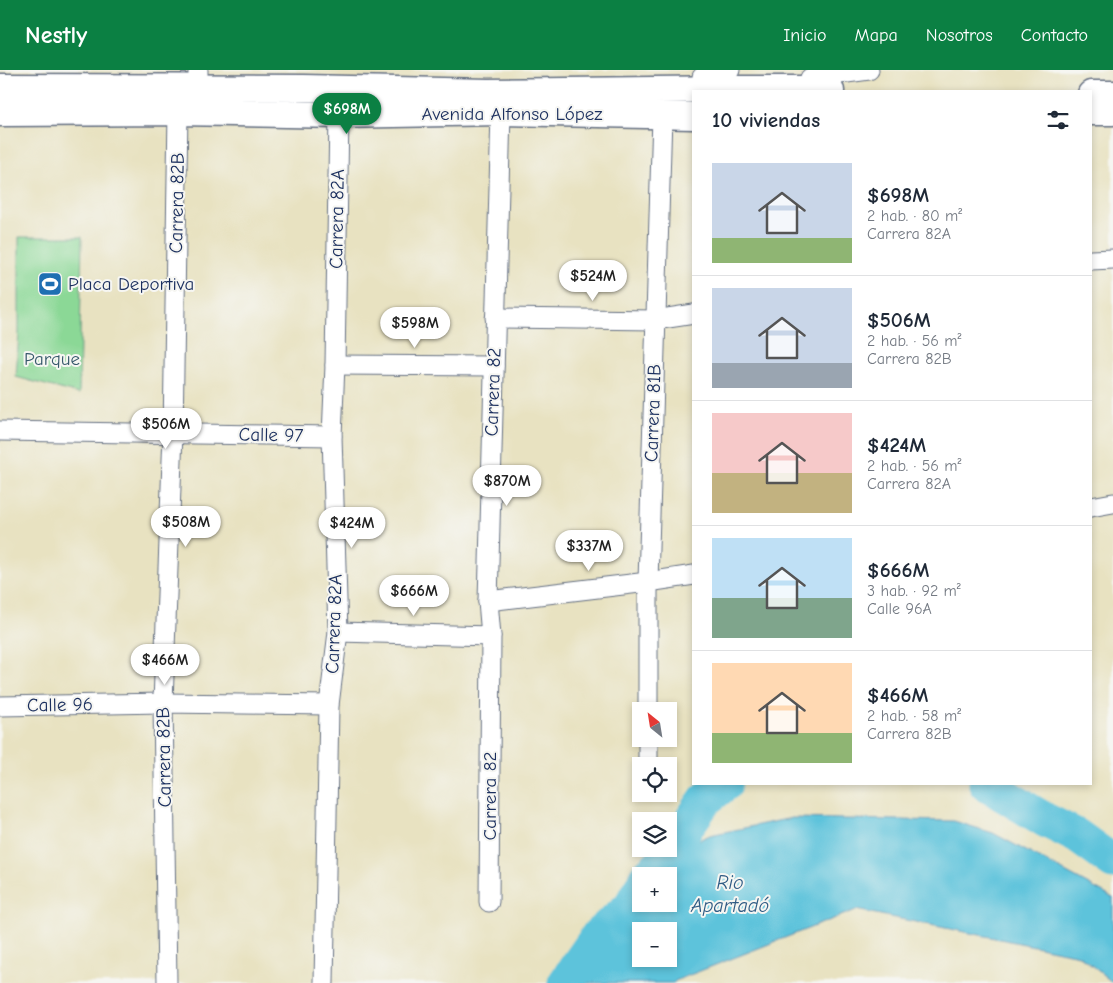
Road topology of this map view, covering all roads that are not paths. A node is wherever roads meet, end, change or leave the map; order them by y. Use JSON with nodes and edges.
{"nodes":[{"id":1,"x":473,"y":70,"type":"edge"},
{"id":2,"x":730,"y":70,"type":"edge"},
{"id":3,"x":869,"y":70,"type":"edge"},
{"id":4,"x":93,"y":79,"type":"edge"},
{"id":5,"x":198,"y":79,"type":"edge"},
{"id":6,"x":304,"y":79,"type":"edge"},
{"id":7,"x":702,"y":79,"type":"edge"},
{"id":8,"x":815,"y":82,"type":"edge"},
{"id":9,"x":0,"y":87,"type":"edge"},
{"id":10,"x":1092,"y":94,"type":"edge"},
{"id":11,"x":1113,"y":94,"type":"edge"},
{"id":12,"x":494,"y":102,"type":"junction"},
{"id":13,"x":178,"y":112,"type":"junction"},
{"id":14,"x":1092,"y":112,"type":"edge"},
{"id":15,"x":1113,"y":112,"type":"edge"},
{"id":16,"x":0,"y":113,"type":"edge"},
{"id":17,"x":339,"y":115,"type":"junction"},
{"id":18,"x":662,"y":116,"type":"junction"},
{"id":19,"x":692,"y":116,"type":"edge"},
{"id":20,"x":1113,"y":258,"type":"edge"},
{"id":21,"x":1092,"y":260,"type":"edge"},
{"id":22,"x":692,"y":314,"type":"edge"},
{"id":23,"x":495,"y":318,"type":"junction"},
{"id":24,"x":655,"y":320,"type":"junction"},
{"id":25,"x":335,"y":365,"type":"junction"},
{"id":26,"x":494,"y":366,"type":"junction"},
{"id":27,"x":0,"y":431,"type":"edge"},
{"id":28,"x":172,"y":433,"type":"junction"},
{"id":29,"x":332,"y":436,"type":"junction"},
{"id":30,"x":1113,"y":504,"type":"edge"},
{"id":31,"x":1092,"y":507,"type":"edge"},
{"id":32,"x":692,"y":575,"type":"edge"},
{"id":33,"x":648,"y":582,"type":"junction"},
{"id":34,"x":488,"y":601,"type":"junction"},
{"id":35,"x":338,"y":632,"type":"junction"},
{"id":36,"x":490,"y":636,"type":"junction"},
{"id":37,"x":163,"y":702,"type":"junction"},
{"id":38,"x":648,"y":702,"type":"edge"},
{"id":39,"x":330,"y":704,"type":"junction"},
{"id":40,"x":0,"y":706,"type":"edge"},
{"id":41,"x":489,"y":902,"type":"dead end"},
{"id":42,"x":167,"y":983,"type":"edge"},
{"id":43,"x":324,"y":983,"type":"edge"}],
"edges":[{"from":1,"to":12,"type":"street"},
{"from":2,"to":7,"type":"street"},
{"from":3,"to":8,"type":"street"},
{"from":4,"to":5,"type":"street","name":"Avenida Alfonso López"},
{"from":4,"to":9,"type":"street","name":"Avenida Alfonso López"},
{"from":5,"to":6,"type":"street","name":"Avenida Alfonso López"},
{"from":6,"to":12,"type":"street","name":"Avenida Alfonso López"},
{"from":7,"to":8,"type":"street","name":"Avenida Alfonso López"},
{"from":7,"to":12,"type":"street","name":"Avenida Alfonso López"},
{"from":10,"to":11,"type":"street"},
{"from":12,"to":17,"type":"street","name":"Avenida Alfonso López"},
{"from":12,"to":18,"type":"street","name":"Avenida Alfonso López"},
{"from":12,"to":23,"type":"street","name":"Carrera 82"},
{"from":13,"to":16,"type":"street","name":"Avenida Alfonso López"},
{"from":13,"to":17,"type":"street","name":"Avenida Alfonso López"},
{"from":13,"to":28,"type":"street","name":"Carrera 82B"},
{"from":14,"to":15,"type":"street"},
{"from":17,"to":25,"type":"street","name":"Carrera 82A"},
{"from":18,"to":19,"type":"street","name":"Avenida Alfonso López"},
{"from":18,"to":24,"type":"street","name":"Carrera 81B"},
{"from":20,"to":21,"type":"street"},
{"from":22,"to":24,"type":"street"},
{"from":23,"to":24,"type":"street"},
{"from":23,"to":26,"type":"street","name":"Carrera 82"},
{"from":24,"to":33,"type":"street","name":"Carrera 81B"},
{"from":25,"to":26,"type":"street"},
{"from":25,"to":29,"type":"street","name":"Carrera 82A"},
{"from":26,"to":34,"type":"street","name":"Carrera 82"},
{"from":27,"to":28,"type":"street","name":"Calle 97"},
{"from":28,"to":29,"type":"street","name":"Calle 97"},
{"from":28,"to":37,"type":"street","name":"Carrera 82B"},
{"from":29,"to":35,"type":"street","name":"Carrera 82A"},
{"from":30,"to":31,"type":"street"},
{"from":32,"to":33,"type":"street"},
{"from":33,"to":34,"type":"street"},
{"from":33,"to":38,"type":"street","name":"Carrera 81B"},
{"from":34,"to":36,"type":"street","name":"Carrera 82"},
{"from":35,"to":36,"type":"street"},
{"from":35,"to":39,"type":"street","name":"Carrera 82A"},
{"from":36,"to":41,"type":"street","name":"Carrera 82"},
{"from":37,"to":39,"type":"street","name":"Calle 96"},
{"from":37,"to":40,"type":"street","name":"Calle 96"},
{"from":37,"to":42,"type":"street","name":"Carrera 82B"},
{"from":39,"to":43,"type":"street","name":"Carrera 82A"}]}
